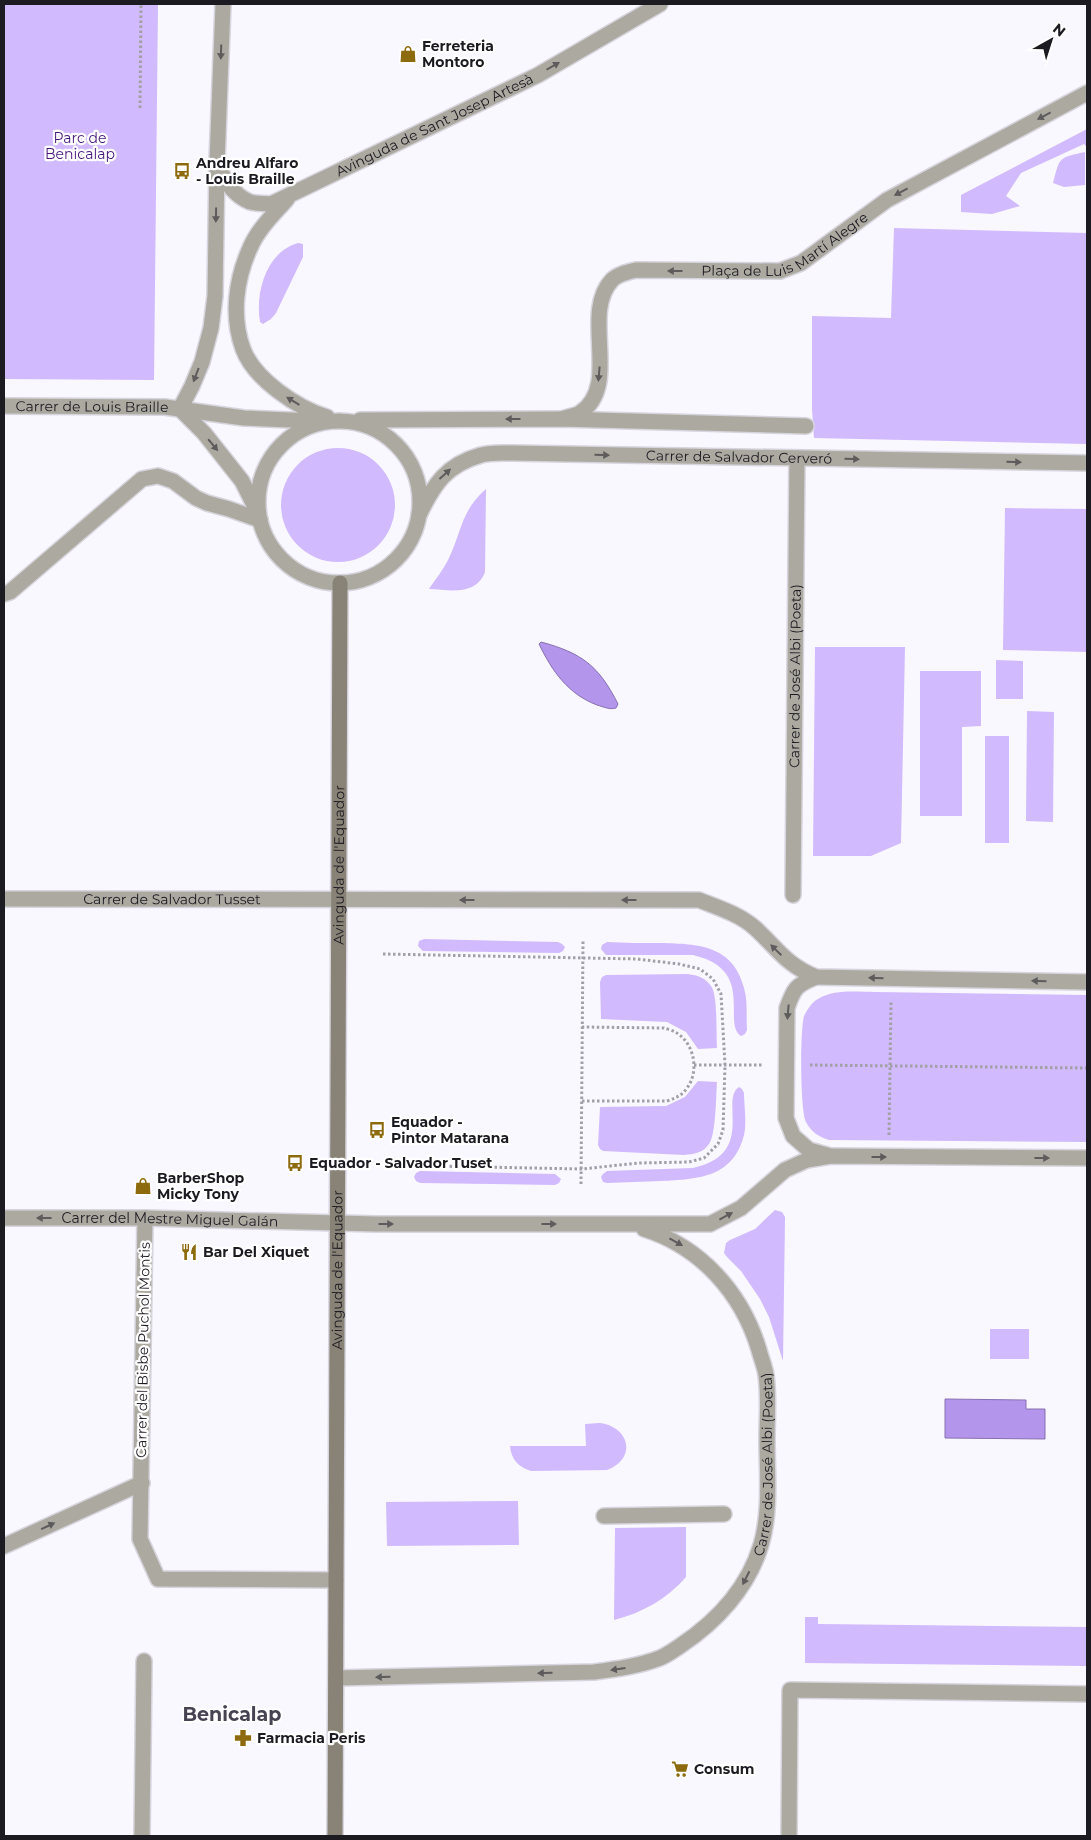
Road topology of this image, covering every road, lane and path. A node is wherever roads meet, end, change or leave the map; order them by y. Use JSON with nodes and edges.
{"nodes":[{"id":1,"x":141,"y":4,"type":"edge"},
{"id":2,"x":223,"y":4,"type":"edge"},
{"id":3,"x":660,"y":4,"type":"edge"},
{"id":4,"x":1087,"y":93,"type":"edge"},
{"id":5,"x":140,"y":108,"type":"dead end"},
{"id":6,"x":217,"y":162,"type":"junction"},
{"id":7,"x":289,"y":196,"type":"junction"},
{"id":8,"x":4,"y":406,"type":"edge"},
{"id":9,"x":180,"y":409,"type":"junction"},
{"id":10,"x":561,"y":419,"type":"junction"},
{"id":11,"x":335,"y":421,"type":"junction"},
{"id":12,"x":806,"y":426,"type":"dead end"},
{"id":13,"x":796,"y":458,"type":"junction"},
{"id":14,"x":1087,"y":463,"type":"edge"},
{"id":15,"x":420,"y":515,"type":"junction"},
{"id":16,"x":259,"y":517,"type":"junction"},
{"id":17,"x":340,"y":583,"type":"junction"},
{"id":18,"x":4,"y":594,"type":"edge"},
{"id":19,"x":793,"y":895,"type":"dead end"},
{"id":20,"x":4,"y":899,"type":"edge"},
{"id":21,"x":339,"y":899,"type":"junction"},
{"id":22,"x":583,"y":941,"type":"dead end"},
{"id":23,"x":383,"y":954,"type":"dead end"},
{"id":24,"x":583,"y":958,"type":"junction"},
{"id":25,"x":816,"y":977,"type":"junction"},
{"id":26,"x":1087,"y":982,"type":"edge"},
{"id":27,"x":891,"y":993,"type":"dead end"},
{"id":28,"x":582,"y":1027,"type":"junction"},
{"id":29,"x":694,"y":1065,"type":"junction"},
{"id":30,"x":725,"y":1065,"type":"junction"},
{"id":31,"x":764,"y":1065,"type":"dead end"},
{"id":32,"x":802,"y":1065,"type":"dead end"},
{"id":33,"x":890,"y":1066,"type":"junction"},
{"id":34,"x":1087,"y":1068,"type":"edge"},
{"id":35,"x":582,"y":1102,"type":"junction"},
{"id":36,"x":889,"y":1140,"type":"dead end"},
{"id":37,"x":831,"y":1156,"type":"junction"},
{"id":38,"x":1087,"y":1158,"type":"edge"},
{"id":39,"x":383,"y":1165,"type":"dead end"},
{"id":40,"x":581,"y":1169,"type":"junction"},
{"id":41,"x":581,"y":1184,"type":"dead end"},
{"id":42,"x":4,"y":1218,"type":"edge"},
{"id":43,"x":145,"y":1218,"type":"junction"},
{"id":44,"x":338,"y":1222,"type":"junction"},
{"id":45,"x":631,"y":1224,"type":"junction"},
{"id":46,"x":142,"y":1482,"type":"junction"},
{"id":47,"x":724,"y":1514,"type":"dead end"},
{"id":48,"x":604,"y":1516,"type":"dead end"},
{"id":49,"x":4,"y":1546,"type":"edge"},
{"id":50,"x":336,"y":1580,"type":"junction"},
{"id":51,"x":144,"y":1661,"type":"dead end"},
{"id":52,"x":336,"y":1678,"type":"junction"},
{"id":53,"x":1087,"y":1694,"type":"edge"},
{"id":54,"x":142,"y":1836,"type":"edge"},
{"id":55,"x":335,"y":1836,"type":"edge"},
{"id":56,"x":789,"y":1836,"type":"edge"}],
"edges":[{"from":1,"to":5,"type":"path"},
{"from":2,"to":6,"type":"street","one_way":true},
{"from":7,"to":3,"type":"street","name":"Avinguda de Sant Josep Artesà","one_way":true},
{"from":4,"to":10,"type":"street","name":"Plaça de Luis Martí Alegre","one_way":true},
{"from":6,"to":7,"type":"street","name":"Avinguda de Sant Josep Artesà"},
{"from":6,"to":9,"type":"street","one_way":true},
{"from":11,"to":7,"type":"street","one_way":true},
{"from":8,"to":9,"type":"street","name":"Carrer de Louis Braille"},
{"from":9,"to":11,"type":"street","name":"Carrer de Louis Braille"},
{"from":9,"to":16,"type":"street","name":"Carrer de Louis Braille","one_way":true},
{"from":10,"to":11,"type":"street","one_way":true},
{"from":10,"to":12,"type":"street"},
{"from":11,"to":15,"type":"street"},
{"from":11,"to":16,"type":"street"},
{"from":13,"to":14,"type":"street","name":"Carrer de Salvador Cerveró","one_way":true},
{"from":15,"to":13,"type":"street","name":"Carrer de Salvador Cerveró","one_way":true},
{"from":13,"to":19,"type":"street","name":"Carrer de José Albi (Poeta)"},
{"from":15,"to":17,"type":"street"},
{"from":16,"to":17,"type":"street"},
{"from":16,"to":18,"type":"street"},
{"from":17,"to":21,"type":"street","name":"Avinguda de l'Equador"},
{"from":20,"to":21,"type":"street","name":"Carrer de Salvador Tusset"},
{"from":25,"to":21,"type":"street","name":"Carrer de Salvador Tusset","one_way":true},
{"from":21,"to":44,"type":"street","name":"Avinguda de l'Equador"},
{"from":22,"to":24,"type":"path"},
{"from":23,"to":24,"type":"path"},
{"from":24,"to":28,"type":"path"},
{"from":24,"to":30,"type":"path"},
{"from":26,"to":25,"type":"street","one_way":true},
{"from":25,"to":37,"type":"street","one_way":true},
{"from":27,"to":33,"type":"path"},
{"from":28,"to":29,"type":"path"},
{"from":28,"to":35,"type":"path"},
{"from":29,"to":30,"type":"path"},
{"from":29,"to":35,"type":"path"},
{"from":30,"to":31,"type":"path"},
{"from":30,"to":40,"type":"path"},
{"from":32,"to":33,"type":"path"},
{"from":33,"to":34,"type":"path"},
{"from":33,"to":36,"type":"path"},
{"from":35,"to":40,"type":"path"},
{"from":37,"to":38,"type":"street","one_way":true},
{"from":45,"to":37,"type":"street","name":"Carrer del Mestre Miguel Galán","one_way":true},
{"from":39,"to":40,"type":"path"},
{"from":40,"to":41,"type":"path"},
{"from":43,"to":42,"type":"street","name":"Carrer del Mestre Miguel Galán","one_way":true},
{"from":43,"to":44,"type":"street","name":"Carrer del Mestre Miguel Galán"},
{"from":43,"to":46,"type":"street","name":"Carrer del Bisbe Puchol Montis"},
{"from":44,"to":45,"type":"street","name":"Carrer del Mestre Miguel Galán","one_way":true},
{"from":44,"to":50,"type":"street","name":"Avinguda de l'Equador"},
{"from":45,"to":52,"type":"street","name":"Carrer de José Albi (Poeta)","one_way":true},
{"from":49,"to":46,"type":"street","one_way":true},
{"from":46,"to":50,"type":"street","name":"Carrer del Bisbe Puchol Montis"},
{"from":47,"to":48,"type":"street"},
{"from":50,"to":52,"type":"street","name":"Avinguda de l'Equador"},
{"from":51,"to":54,"type":"street"},
{"from":52,"to":55,"type":"street","name":"Avinguda de l'Equador"},
{"from":53,"to":56,"type":"street"}]}
